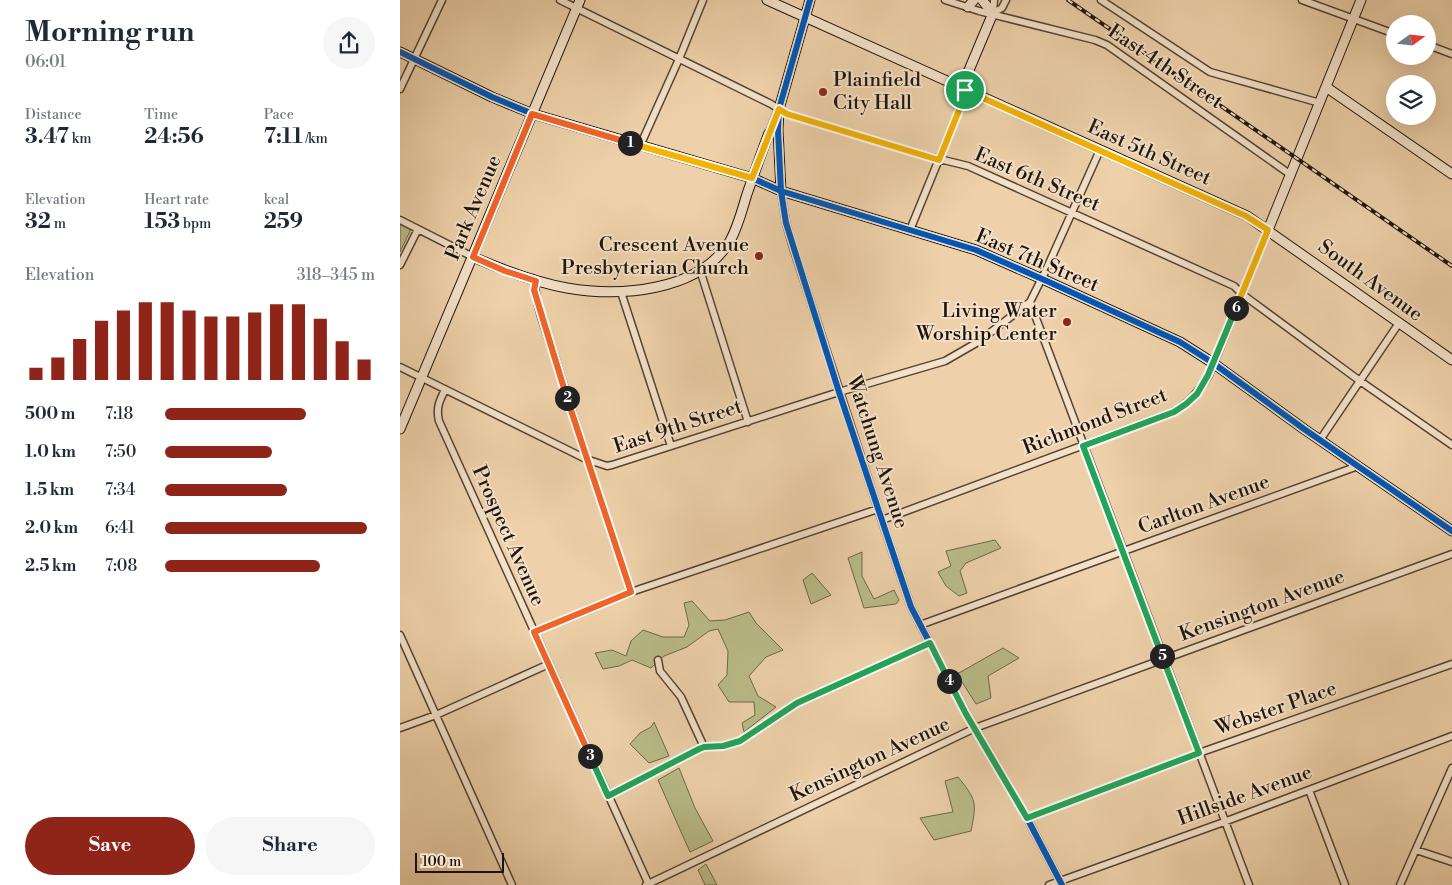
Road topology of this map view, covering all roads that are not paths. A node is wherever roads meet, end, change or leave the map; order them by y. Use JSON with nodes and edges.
{"nodes":[{"id":1,"x":442,"y":0,"type":"edge"},
{"id":2,"x":560,"y":0,"type":"edge"},
{"id":3,"x":703,"y":0,"type":"edge"},
{"id":4,"x":767,"y":0,"type":"edge"},
{"id":5,"x":810,"y":0,"type":"edge"},
{"id":6,"x":945,"y":0,"type":"edge"},
{"id":7,"x":982,"y":0,"type":"edge"},
{"id":8,"x":994,"y":0,"type":"edge"},
{"id":9,"x":1006,"y":0,"type":"edge"},
{"id":10,"x":1101,"y":0,"type":"edge"},
{"id":11,"x":1302,"y":0,"type":"edge"},
{"id":12,"x":1361,"y":0,"type":"edge"},
{"id":13,"x":579,"y":4,"type":"edge"},
{"id":14,"x":971,"y":4,"type":"edge"},
{"id":15,"x":993,"y":13,"type":"junction"},
{"id":16,"x":804,"y":18,"type":"junction"},
{"id":17,"x":1354,"y":19,"type":"junction"},
{"id":18,"x":1386,"y":31,"type":"edge"},
{"id":19,"x":1436,"y":48,"type":"edge"},
{"id":20,"x":400,"y":52,"type":"edge"},
{"id":21,"x":1452,"y":54,"type":"edge"},
{"id":22,"x":679,"y":59,"type":"junction"},
{"id":23,"x":415,"y":60,"type":"junction"},
{"id":24,"x":1326,"y":88,"type":"junction"},
{"id":25,"x":400,"y":89,"type":"edge"},
{"id":26,"x":965,"y":90,"type":"junction"},
{"id":27,"x":1320,"y":103,"type":"junction"},
{"id":28,"x":779,"y":109,"type":"junction"},
{"id":29,"x":532,"y":114,"type":"junction"},
{"id":30,"x":769,"y":133,"type":"joint"},
{"id":31,"x":640,"y":146,"type":"junction"},
{"id":32,"x":1100,"y":150,"type":"junction"},
{"id":33,"x":939,"y":160,"type":"junction"},
{"id":34,"x":1452,"y":174,"type":"edge"},
{"id":35,"x":1291,"y":175,"type":"junction"},
{"id":36,"x":752,"y":178,"type":"junction"},
{"id":37,"x":782,"y":191,"type":"junction"},
{"id":38,"x":1072,"y":212,"type":"junction"},
{"id":39,"x":400,"y":220,"type":"edge"},
{"id":40,"x":418,"y":229,"type":"junction"},
{"id":41,"x":910,"y":230,"type":"junction"},
{"id":42,"x":1268,"y":230,"type":"junction"},
{"id":43,"x":473,"y":257,"type":"junction"},
{"id":44,"x":400,"y":265,"type":"edge"},
{"id":45,"x":700,"y":270,"type":"junction"},
{"id":46,"x":1042,"y":279,"type":"junction"},
{"id":47,"x":536,"y":281,"type":"junction"},
{"id":48,"x":621,"y":292,"type":"junction"},
{"id":49,"x":1242,"y":294,"type":"junction"},
{"id":50,"x":1030,"y":302,"type":"junction"},
{"id":51,"x":1399,"y":324,"type":"junction"},
{"id":52,"x":1452,"y":360,"type":"edge"},
{"id":53,"x":1213,"y":363,"type":"junction"},
{"id":54,"x":400,"y":367,"type":"edge"},
{"id":55,"x":421,"y":378,"type":"junction"},
{"id":56,"x":1360,"y":381,"type":"junction"},
{"id":57,"x":445,"y":390,"type":"junction"},
{"id":58,"x":839,"y":392,"type":"junction"},
{"id":59,"x":748,"y":422,"type":"junction"},
{"id":60,"x":400,"y":429,"type":"edge"},
{"id":61,"x":1320,"y":440,"type":"junction"},
{"id":62,"x":1452,"y":445,"type":"edge"},
{"id":63,"x":671,"y":446,"type":"junction"},
{"id":64,"x":1083,"y":446,"type":"junction"},
{"id":65,"x":586,"y":459,"type":"junction"},
{"id":66,"x":1358,"y":466,"type":"junction"},
{"id":67,"x":878,"y":509,"type":"junction"},
{"id":68,"x":882,"y":520,"type":"junction"},
{"id":69,"x":1452,"y":531,"type":"edge"},
{"id":70,"x":1123,"y":552,"type":"junction"},
{"id":71,"x":1452,"y":554,"type":"edge"},
{"id":72,"x":631,"y":592,"type":"junction"},
{"id":73,"x":920,"y":625,"type":"junction"},
{"id":74,"x":534,"y":632,"type":"junction"},
{"id":75,"x":400,"y":635,"type":"edge"},
{"id":76,"x":930,"y":643,"type":"junction"},
{"id":77,"x":658,"y":660,"type":"dead end"},
{"id":78,"x":1164,"y":660,"type":"junction"},
{"id":79,"x":549,"y":664,"type":"junction"},
{"id":80,"x":1452,"y":664,"type":"edge"},
{"id":81,"x":436,"y":715,"type":"junction"},
{"id":82,"x":400,"y":728,"type":"edge"},
{"id":83,"x":975,"y":728,"type":"junction"},
{"id":84,"x":1452,"y":736,"type":"edge"},
{"id":85,"x":704,"y":747,"type":"junction"},
{"id":86,"x":1199,"y":753,"type":"junction"},
{"id":87,"x":1451,"y":771,"type":"edge"},
{"id":88,"x":1309,"y":790,"type":"junction"},
{"id":89,"x":608,"y":796,"type":"junction"},
{"id":90,"x":1027,"y":818,"type":"junction"},
{"id":91,"x":1224,"y":822,"type":"junction"},
{"id":92,"x":1416,"y":850,"type":"junction"},
{"id":93,"x":1452,"y":862,"type":"edge"},
{"id":94,"x":1061,"y":883,"type":"edge"},
{"id":95,"x":512,"y":885,"type":"edge"},
{"id":96,"x":648,"y":885,"type":"edge"},
{"id":97,"x":1049,"y":885,"type":"edge"},
{"id":98,"x":1249,"y":885,"type":"edge"},
{"id":99,"x":1345,"y":885,"type":"edge"},
{"id":100,"x":1400,"y":885,"type":"edge"}],
"edges":[{"from":1,"to":23,"type":"street"},
{"from":2,"to":13,"type":"street","name":"East 6th Street"},
{"from":3,"to":22,"type":"street"},
{"from":4,"to":16,"type":"street","name":"East 5th Street"},
{"from":5,"to":16,"type":"street","name":"Watchung Avenue"},
{"from":6,"to":14,"type":"street","name":"East 4th Street"},
{"from":7,"to":15,"type":"street"},
{"from":8,"to":15,"type":"street"},
{"from":9,"to":15,"type":"street"},
{"from":10,"to":27,"type":"street"},
{"from":11,"to":17,"type":"street"},
{"from":12,"to":17,"type":"street","name":"Richmond Street"},
{"from":13,"to":22,"type":"street","name":"East 6th Street"},
{"from":13,"to":29,"type":"street","name":"Park Avenue"},
{"from":14,"to":15,"type":"street","name":"East 4th Street"},
{"from":15,"to":26,"type":"street"},
{"from":15,"to":35,"type":"street","name":"East 4th Street"},
{"from":16,"to":26,"type":"street","name":"East 5th Street"},
{"from":16,"to":28,"type":"street","name":"Watchung Avenue"},
{"from":17,"to":18,"type":"street"},
{"from":17,"to":24,"type":"street","name":"Richmond Street"},
{"from":19,"to":21,"type":"street"},
{"from":20,"to":23,"type":"street","name":"East 7th Street"},
{"from":22,"to":28,"type":"street","name":"East 6th Street"},
{"from":22,"to":31,"type":"street"},
{"from":23,"to":25,"type":"street"},
{"from":23,"to":29,"type":"street","name":"East 7th Street"},
{"from":24,"to":27,"type":"street","name":"Richmond Street"},
{"from":24,"to":34,"type":"street"},
{"from":26,"to":32,"type":"street","name":"East 5th Street"},
{"from":26,"to":33,"type":"street"},
{"from":27,"to":35,"type":"street","name":"Richmond Street"},
{"from":28,"to":30,"type":"street"},
{"from":28,"to":33,"type":"street","name":"East 6th Street"},
{"from":28,"to":37,"type":"street","name":"Watchung Avenue"},
{"from":29,"to":31,"type":"street","name":"East 7th Street"},
{"from":29,"to":43,"type":"street","name":"Park Avenue"},
{"from":30,"to":36,"type":"street"},
{"from":31,"to":36,"type":"street","name":"East 7th Street"},
{"from":32,"to":38,"type":"street"},
{"from":32,"to":42,"type":"street","name":"East 5th Street"},
{"from":33,"to":38,"type":"street","name":"East 6th Street"},
{"from":33,"to":41,"type":"street"},
{"from":35,"to":42,"type":"street","name":"Richmond Street"},
{"from":36,"to":37,"type":"street","name":"East 7th Street"},
{"from":36,"to":45,"type":"street"},
{"from":37,"to":41,"type":"street","name":"East 7th Street"},
{"from":37,"to":58,"type":"street","name":"Watchung Avenue"},
{"from":38,"to":46,"type":"street"},
{"from":38,"to":49,"type":"street","name":"East 6th Street"},
{"from":39,"to":40,"type":"street"},
{"from":40,"to":43,"type":"street"},
{"from":40,"to":44,"type":"street"},
{"from":41,"to":46,"type":"street","name":"East 7th Street"},
{"from":42,"to":49,"type":"street","name":"Richmond Street"},
{"from":42,"to":51,"type":"street","name":"South Avenue"},
{"from":43,"to":47,"type":"street"},
{"from":43,"to":55,"type":"street","name":"Park Avenue"},
{"from":45,"to":48,"type":"street"},
{"from":45,"to":59,"type":"street"},
{"from":46,"to":50,"type":"street"},
{"from":46,"to":53,"type":"street","name":"East 7th Street"},
{"from":47,"to":48,"type":"street"},
{"from":47,"to":65,"type":"street"},
{"from":48,"to":63,"type":"street"},
{"from":49,"to":53,"type":"street","name":"Richmond Street"},
{"from":49,"to":56,"type":"street","name":"East 6th Street"},
{"from":50,"to":58,"type":"street","name":"East 9th Street"},
{"from":50,"to":64,"type":"street"},
{"from":51,"to":52,"type":"street","name":"South Avenue"},
{"from":51,"to":56,"type":"street"},
{"from":53,"to":61,"type":"street","name":"East 7th Street"},
{"from":53,"to":64,"type":"street","name":"Richmond Street"},
{"from":54,"to":55,"type":"street","name":"East 9th Street"},
{"from":55,"to":57,"type":"street","name":"East 9th Street"},
{"from":55,"to":60,"type":"street","name":"Park Avenue"},
{"from":56,"to":61,"type":"street"},
{"from":56,"to":62,"type":"street","name":"East 6th Street"},
{"from":57,"to":65,"type":"street","name":"East 9th Street"},
{"from":57,"to":74,"type":"street","name":"Prospect Avenue"},
{"from":58,"to":59,"type":"street","name":"East 9th Street"},
{"from":58,"to":67,"type":"street","name":"Watchung Avenue"},
{"from":59,"to":63,"type":"street","name":"East 9th Street"},
{"from":61,"to":66,"type":"street","name":"East 7th Street"},
{"from":63,"to":65,"type":"street","name":"East 9th Street"},
{"from":64,"to":68,"type":"street","name":"Richmond Street"},
{"from":64,"to":70,"type":"street"},
{"from":65,"to":72,"type":"street"},
{"from":66,"to":69,"type":"street","name":"East 7th Street"},
{"from":66,"to":70,"type":"street","name":"Carlton Avenue"},
{"from":67,"to":68,"type":"street","name":"Watchung Avenue"},
{"from":67,"to":72,"type":"street"},
{"from":68,"to":73,"type":"street","name":"Watchung Avenue"},
{"from":70,"to":73,"type":"street","name":"Carlton Avenue"},
{"from":70,"to":78,"type":"street"},
{"from":71,"to":78,"type":"street","name":"Kensington Avenue"},
{"from":72,"to":74,"type":"street"},
{"from":73,"to":76,"type":"street","name":"Watchung Avenue"},
{"from":74,"to":79,"type":"street","name":"Prospect Avenue"},
{"from":75,"to":81,"type":"street"},
{"from":76,"to":83,"type":"street","name":"Watchung Avenue"},
{"from":76,"to":85,"type":"street"},
{"from":77,"to":85,"type":"street"},
{"from":78,"to":83,"type":"street","name":"Kensington Avenue"},
{"from":78,"to":86,"type":"street"},
{"from":79,"to":81,"type":"street"},
{"from":79,"to":89,"type":"street","name":"Prospect Avenue"},
{"from":80,"to":86,"type":"street","name":"Webster Place"},
{"from":81,"to":82,"type":"street"},
{"from":81,"to":95,"type":"street"},
{"from":83,"to":90,"type":"street","name":"Watchung Avenue"},
{"from":83,"to":96,"type":"street","name":"Kensington Avenue"},
{"from":84,"to":88,"type":"street","name":"Hillside Avenue"},
{"from":85,"to":89,"type":"street"},
{"from":86,"to":90,"type":"street","name":"Webster Place"},
{"from":86,"to":91,"type":"street"},
{"from":87,"to":92,"type":"street"},
{"from":88,"to":91,"type":"street","name":"Hillside Avenue"},
{"from":88,"to":99,"type":"street"},
{"from":89,"to":96,"type":"street","name":"Prospect Avenue"},
{"from":90,"to":94,"type":"street","name":"Watchung Avenue"},
{"from":91,"to":94,"type":"street","name":"Hillside Avenue"},
{"from":91,"to":98,"type":"street"},
{"from":92,"to":93,"type":"street"},
{"from":92,"to":100,"type":"street"},
{"from":94,"to":97,"type":"street","name":"Hillside Avenue"}]}
